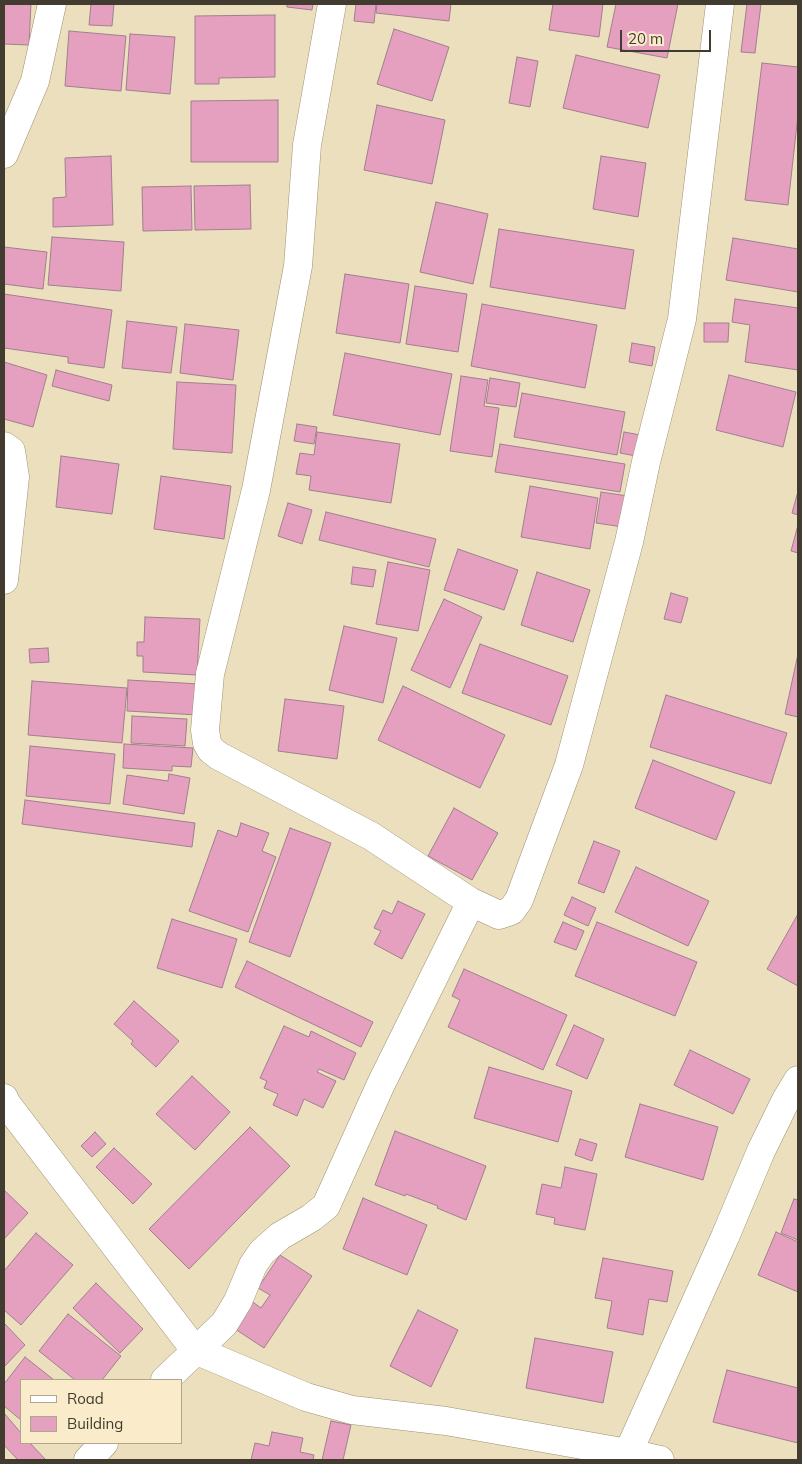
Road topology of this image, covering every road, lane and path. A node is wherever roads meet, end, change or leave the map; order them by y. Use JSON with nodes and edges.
{"nodes":[{"id":1,"x":52,"y":4,"type":"edge"},
{"id":2,"x":332,"y":4,"type":"edge"},
{"id":3,"x":720,"y":4,"type":"edge"},
{"id":4,"x":4,"y":154,"type":"edge"},
{"id":5,"x":4,"y":446,"type":"edge"},
{"id":6,"x":4,"y":580,"type":"edge"},
{"id":7,"x":472,"y":902,"type":"junction"},
{"id":8,"x":798,"y":1080,"type":"edge"},
{"id":9,"x":4,"y":1098,"type":"edge"},
{"id":10,"x":195,"y":1350,"type":"junction"},
{"id":11,"x":166,"y":1379,"type":"edge"},
{"id":12,"x":103,"y":1444,"type":"edge"},
{"id":13,"x":628,"y":1453,"type":"junction"},
{"id":14,"x":88,"y":1460,"type":"edge"},
{"id":15,"x":660,"y":1460,"type":"edge"}],
"edges":[{"from":1,"to":4,"type":"street"},
{"from":2,"to":7,"type":"street"},
{"from":3,"to":7,"type":"street"},
{"from":5,"to":6,"type":"street"},
{"from":7,"to":10,"type":"street"},
{"from":8,"to":13,"type":"street"},
{"from":9,"to":10,"type":"street"},
{"from":10,"to":11,"type":"street"},
{"from":10,"to":13,"type":"street"},
{"from":12,"to":14,"type":"street"},
{"from":13,"to":15,"type":"street"}]}
